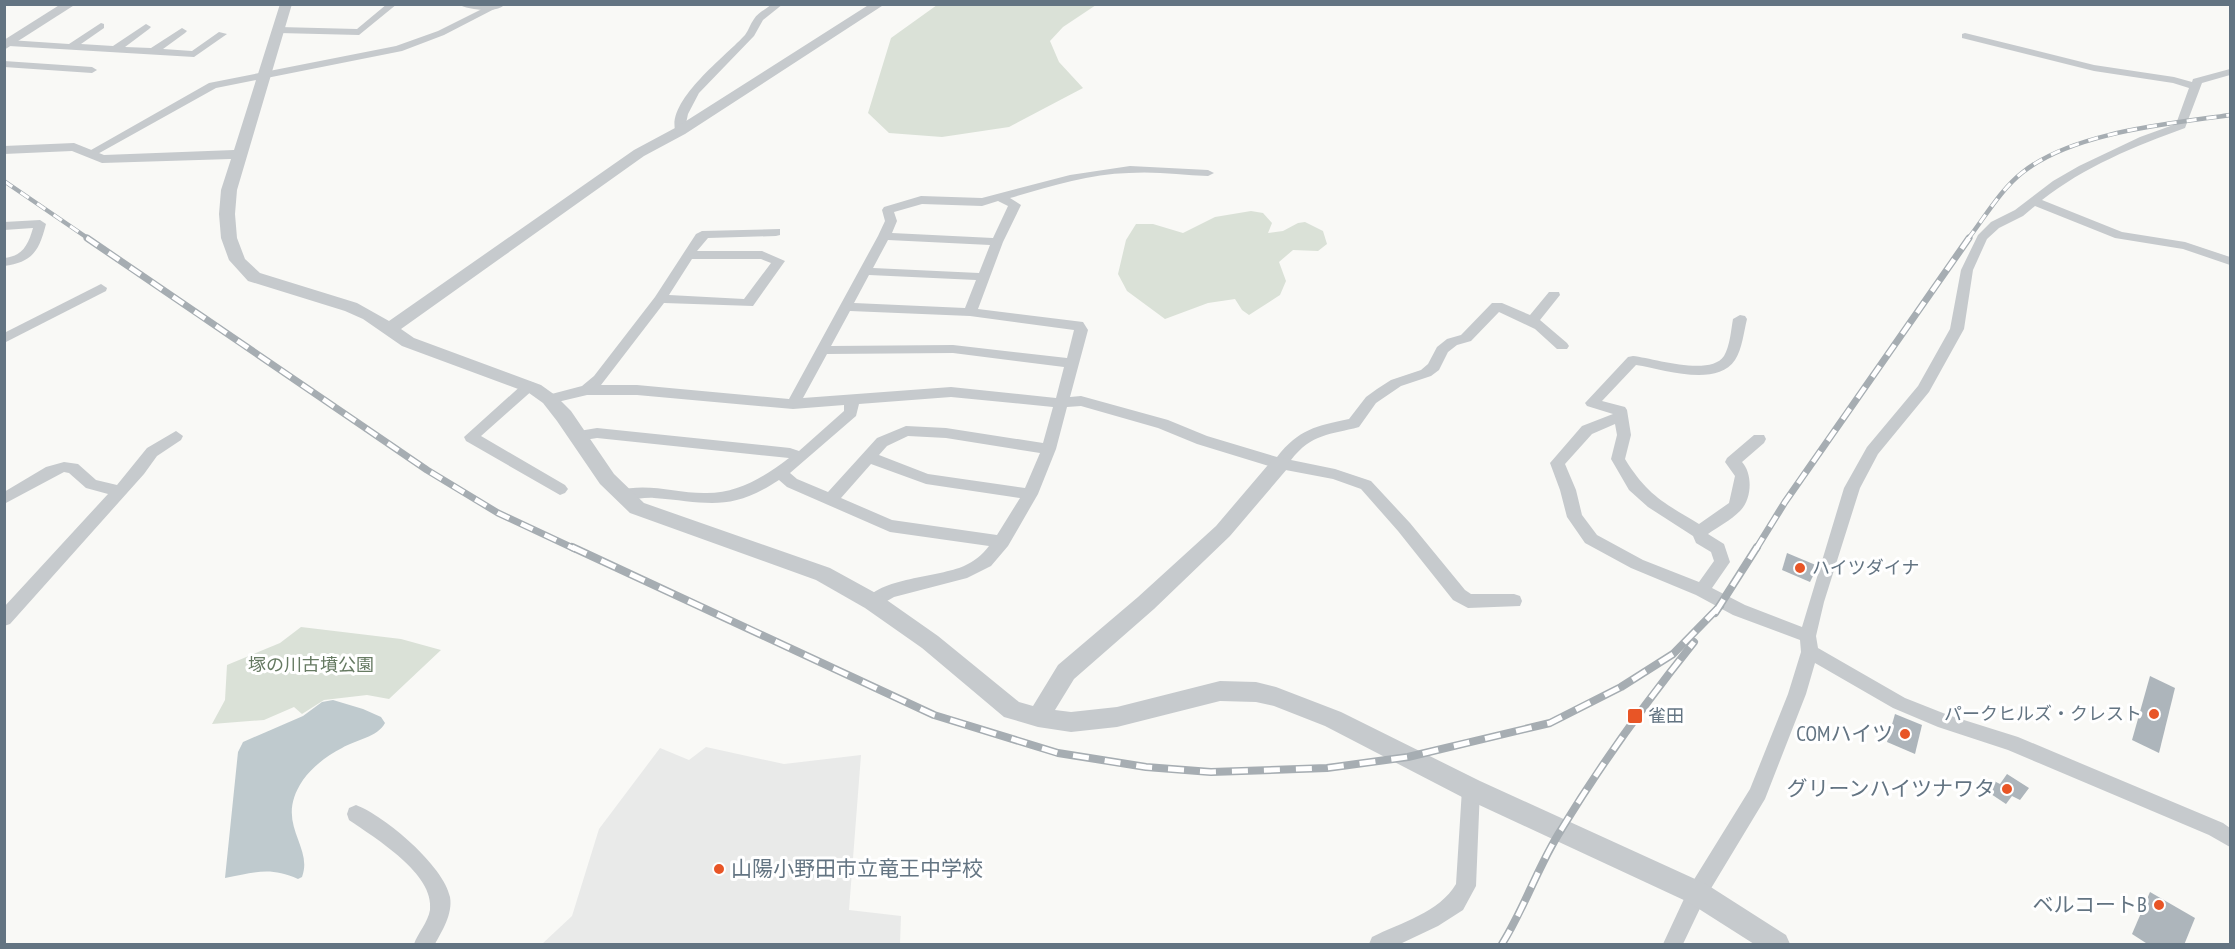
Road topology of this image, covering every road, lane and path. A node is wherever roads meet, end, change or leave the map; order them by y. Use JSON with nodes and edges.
{"nodes":[{"id":1,"x":70,"y":4,"type":"edge"},
{"id":2,"x":286,"y":4,"type":"edge"},
{"id":3,"x":393,"y":4,"type":"edge"},
{"id":4,"x":464,"y":4,"type":"edge"},
{"id":5,"x":779,"y":4,"type":"edge"},
{"id":6,"x":879,"y":4,"type":"edge"},
{"id":7,"x":498,"y":5,"type":"edge"},
{"id":8,"x":101,"y":26,"type":"dead end"},
{"id":9,"x":146,"y":27,"type":"dead end"},
{"id":10,"x":279,"y":30,"type":"junction"},
{"id":11,"x":182,"y":31,"type":"dead end"},
{"id":12,"x":222,"y":34,"type":"dead end"},
{"id":13,"x":1965,"y":36,"type":"dead end"},
{"id":14,"x":7,"y":45,"type":"edge"},
{"id":15,"x":71,"y":47,"type":"junction"},
{"id":16,"x":114,"y":50,"type":"junction"},
{"id":17,"x":152,"y":52,"type":"junction"},
{"id":18,"x":4,"y":64,"type":"edge"},
{"id":19,"x":92,"y":70,"type":"dead end"},
{"id":20,"x":2230,"y":72,"type":"edge"},
{"id":21,"x":264,"y":75,"type":"junction"},
{"id":22,"x":2195,"y":86,"type":"junction"},
{"id":23,"x":680,"y":130,"type":"junction"},
{"id":24,"x":4,"y":150,"type":"edge"},
{"id":25,"x":90,"y":154,"type":"junction"},
{"id":26,"x":240,"y":154,"type":"junction"},
{"id":27,"x":1208,"y":173,"type":"dead end"},
{"id":28,"x":999,"y":197,"type":"junction"},
{"id":29,"x":2033,"y":201,"type":"junction"},
{"id":30,"x":4,"y":226,"type":"edge"},
{"id":31,"x":776,"y":232,"type":"dead end"},
{"id":32,"x":884,"y":236,"type":"junction"},
{"id":33,"x":997,"y":242,"type":"junction"},
{"id":34,"x":689,"y":255,"type":"junction"},
{"id":35,"x":2230,"y":261,"type":"edge"},
{"id":36,"x":4,"y":262,"type":"edge"},
{"id":37,"x":866,"y":271,"type":"junction"},
{"id":38,"x":984,"y":277,"type":"junction"},
{"id":39,"x":101,"y":288,"type":"dead end"},
{"id":40,"x":1554,"y":295,"type":"dead end"},
{"id":41,"x":660,"y":299,"type":"junction"},
{"id":42,"x":846,"y":307,"type":"junction"},
{"id":43,"x":970,"y":312,"type":"junction"},
{"id":44,"x":1740,"y":319,"type":"dead end"},
{"id":45,"x":1533,"y":320,"type":"junction"},
{"id":46,"x":388,"y":330,"type":"junction"},
{"id":47,"x":4,"y":339,"type":"edge"},
{"id":48,"x":1562,"y":346,"type":"dead end"},
{"id":49,"x":822,"y":350,"type":"junction"},
{"id":50,"x":1072,"y":363,"type":"junction"},
{"id":51,"x":529,"y":386,"type":"junction"},
{"id":52,"x":587,"y":390,"type":"junction"},
{"id":53,"x":549,"y":399,"type":"junction"},
{"id":54,"x":852,"y":399,"type":"junction"},
{"id":55,"x":1060,"y":403,"type":"junction"},
{"id":56,"x":793,"y":404,"type":"junction"},
{"id":57,"x":1621,"y":416,"type":"junction"},
{"id":58,"x":176,"y":436,"type":"dead end"},
{"id":59,"x":578,"y":436,"type":"junction"},
{"id":60,"x":1759,"y":440,"type":"dead end"},
{"id":61,"x":1048,"y":448,"type":"junction"},
{"id":62,"x":800,"y":457,"type":"junction"},
{"id":63,"x":869,"y":457,"type":"junction"},
{"id":64,"x":1280,"y":464,"type":"junction"},
{"id":65,"x":780,"y":473,"type":"junction"},
{"id":66,"x":560,"y":489,"type":"dead end"},
{"id":67,"x":119,"y":492,"type":"junction"},
{"id":68,"x":1030,"y":494,"type":"junction"},
{"id":69,"x":622,"y":495,"type":"junction"},
{"id":70,"x":4,"y":499,"type":"edge"},
{"id":71,"x":830,"y":500,"type":"junction"},
{"id":72,"x":1699,"y":532,"type":"junction"},
{"id":73,"x":1002,"y":542,"type":"junction"},
{"id":74,"x":1702,"y":590,"type":"junction"},
{"id":75,"x":1514,"y":601,"type":"dead end"},
{"id":76,"x":873,"y":602,"type":"junction"},
{"id":77,"x":4,"y":619,"type":"edge"},
{"id":78,"x":1809,"y":644,"type":"junction"},
{"id":79,"x":1038,"y":717,"type":"junction"},
{"id":80,"x":1471,"y":789,"type":"junction"},
{"id":81,"x":356,"y":814,"type":"dead end"},
{"id":82,"x":2230,"y":838,"type":"edge"},
{"id":83,"x":1697,"y":893,"type":"junction"},
{"id":84,"x":424,"y":945,"type":"edge"},
{"id":85,"x":1379,"y":945,"type":"edge"},
{"id":86,"x":1673,"y":945,"type":"edge"},
{"id":87,"x":1777,"y":945,"type":"edge"}],
"edges":[{"from":1,"to":14,"type":"street"},
{"from":2,"to":10,"type":"street"},
{"from":3,"to":10,"type":"street"},
{"from":4,"to":7,"type":"street"},
{"from":5,"to":23,"type":"street"},
{"from":6,"to":23,"type":"street"},
{"from":7,"to":21,"type":"street"},
{"from":8,"to":15,"type":"street"},
{"from":9,"to":16,"type":"street"},
{"from":10,"to":21,"type":"street"},
{"from":11,"to":17,"type":"street"},
{"from":12,"to":17,"type":"street"},
{"from":13,"to":22,"type":"street"},
{"from":14,"to":15,"type":"street"},
{"from":15,"to":16,"type":"street"},
{"from":16,"to":17,"type":"street"},
{"from":18,"to":19,"type":"street"},
{"from":20,"to":22,"type":"street"},
{"from":21,"to":25,"type":"street"},
{"from":21,"to":26,"type":"street"},
{"from":22,"to":29,"type":"street"},
{"from":23,"to":46,"type":"street"},
{"from":24,"to":25,"type":"street"},
{"from":25,"to":26,"type":"street"},
{"from":26,"to":46,"type":"street"},
{"from":27,"to":28,"type":"street"},
{"from":28,"to":32,"type":"street"},
{"from":28,"to":33,"type":"street"},
{"from":29,"to":35,"type":"street"},
{"from":29,"to":78,"type":"street"},
{"from":30,"to":36,"type":"street"},
{"from":31,"to":34,"type":"street"},
{"from":32,"to":33,"type":"street"},
{"from":32,"to":37,"type":"street"},
{"from":33,"to":38,"type":"street"},
{"from":34,"to":41,"type":"street"},
{"from":34,"to":41,"type":"street"},
{"from":37,"to":38,"type":"street"},
{"from":37,"to":42,"type":"street"},
{"from":38,"to":43,"type":"street"},
{"from":39,"to":47,"type":"street"},
{"from":40,"to":45,"type":"street"},
{"from":41,"to":52,"type":"street"},
{"from":42,"to":43,"type":"street"},
{"from":42,"to":49,"type":"street"},
{"from":43,"to":50,"type":"street"},
{"from":44,"to":57,"type":"street"},
{"from":45,"to":48,"type":"street"},
{"from":45,"to":64,"type":"street"},
{"from":46,"to":51,"type":"street"},
{"from":49,"to":50,"type":"street"},
{"from":49,"to":56,"type":"street"},
{"from":50,"to":55,"type":"street"},
{"from":51,"to":53,"type":"street"},
{"from":51,"to":66,"type":"street"},
{"from":52,"to":53,"type":"street"},
{"from":52,"to":56,"type":"street"},
{"from":53,"to":59,"type":"street"},
{"from":54,"to":55,"type":"street"},
{"from":54,"to":56,"type":"street"},
{"from":54,"to":62,"type":"street"},
{"from":55,"to":61,"type":"street"},
{"from":55,"to":64,"type":"street"},
{"from":57,"to":72,"type":"street"},
{"from":57,"to":74,"type":"street"},
{"from":58,"to":67,"type":"street"},
{"from":59,"to":62,"type":"street"},
{"from":59,"to":69,"type":"street"},
{"from":60,"to":72,"type":"street"},
{"from":61,"to":63,"type":"street"},
{"from":61,"to":68,"type":"street"},
{"from":62,"to":65,"type":"street"},
{"from":63,"to":68,"type":"street"},
{"from":63,"to":71,"type":"street"},
{"from":64,"to":75,"type":"street"},
{"from":64,"to":79,"type":"street"},
{"from":65,"to":69,"type":"street"},
{"from":65,"to":71,"type":"street"},
{"from":67,"to":70,"type":"street"},
{"from":67,"to":77,"type":"street"},
{"from":68,"to":73,"type":"street"},
{"from":69,"to":76,"type":"street"},
{"from":71,"to":73,"type":"street"},
{"from":72,"to":74,"type":"street"},
{"from":73,"to":76,"type":"street"},
{"from":74,"to":78,"type":"street"},
{"from":76,"to":79,"type":"street"},
{"from":78,"to":82,"type":"street"},
{"from":78,"to":83,"type":"street"},
{"from":79,"to":80,"type":"street"},
{"from":80,"to":83,"type":"street"},
{"from":80,"to":85,"type":"street"},
{"from":81,"to":84,"type":"street"},
{"from":83,"to":86,"type":"street"},
{"from":83,"to":87,"type":"street"}]}
